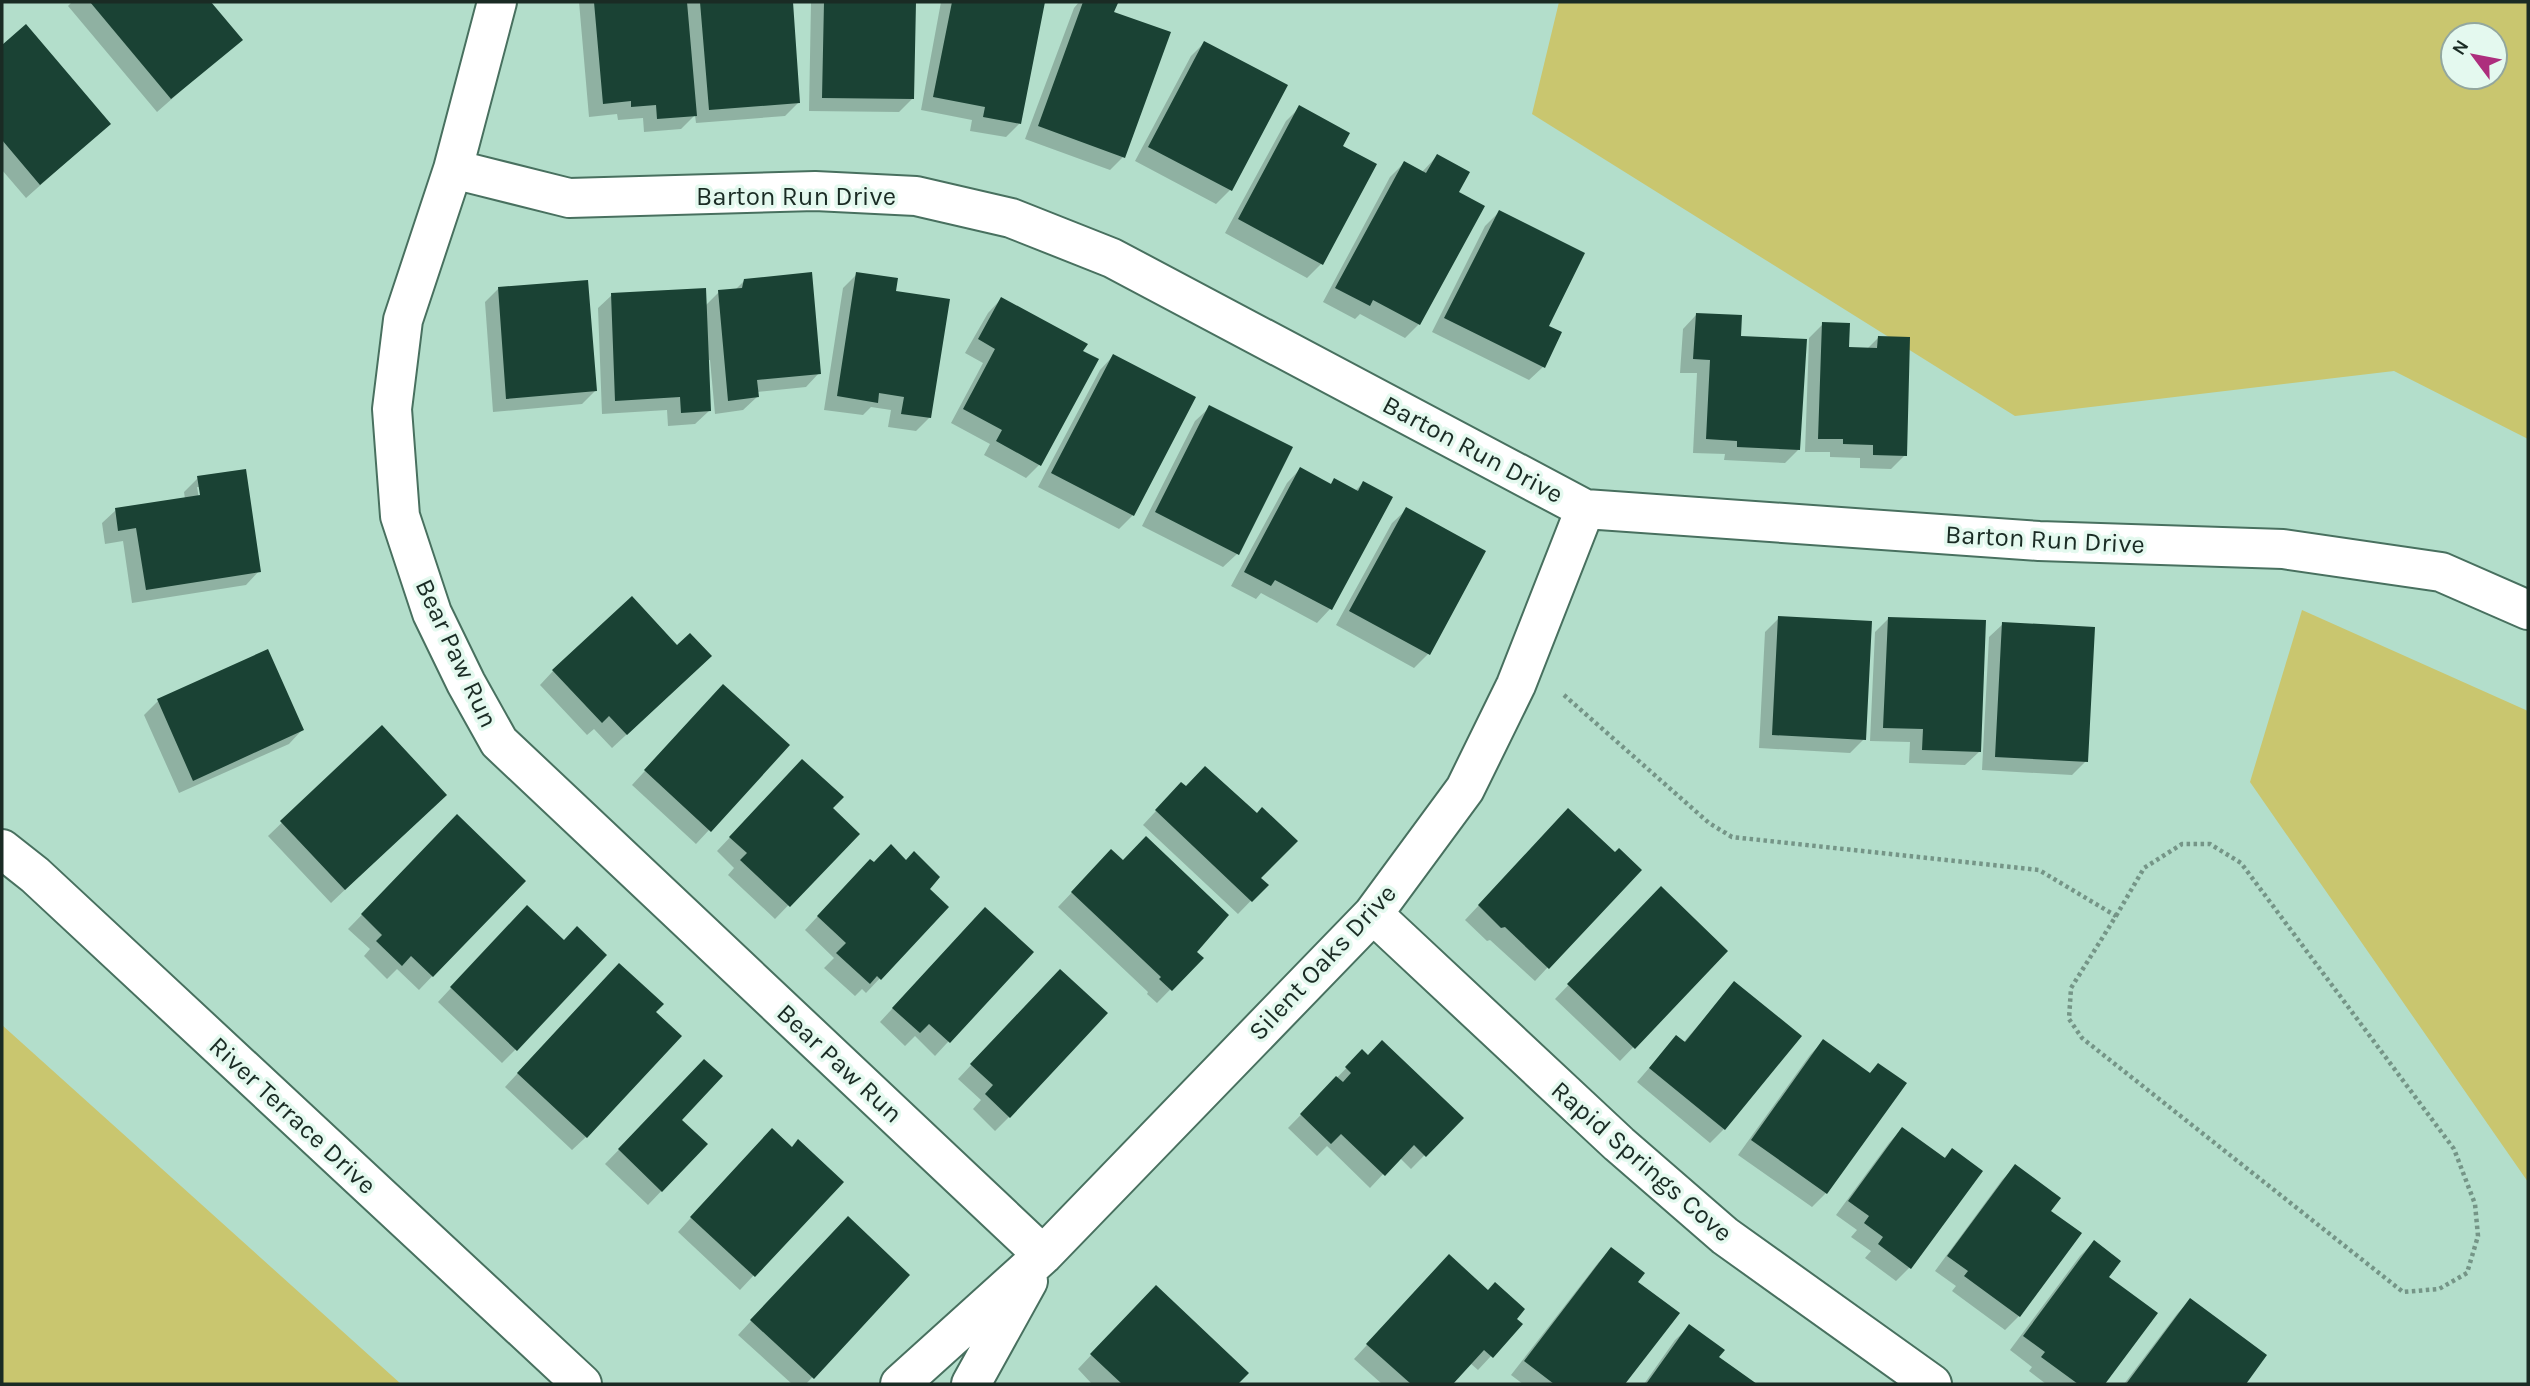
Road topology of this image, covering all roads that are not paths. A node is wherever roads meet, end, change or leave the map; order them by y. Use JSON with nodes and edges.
{"nodes":[{"id":1,"x":497,"y":2,"type":"edge"},
{"id":2,"x":453,"y":169,"type":"junction"},
{"id":3,"x":1585,"y":509,"type":"junction"},
{"id":4,"x":2528,"y":610,"type":"edge"},
{"id":5,"x":2,"y":849,"type":"edge"},
{"id":6,"x":1373,"y":914,"type":"junction"},
{"id":7,"x":1043,"y":1255,"type":"junction"},
{"id":8,"x":582,"y":1384,"type":"edge"},
{"id":9,"x":900,"y":1384,"type":"edge"},
{"id":10,"x":971,"y":1384,"type":"edge"},
{"id":11,"x":1932,"y":1384,"type":"edge"}],
"edges":[{"from":1,"to":2,"type":"street","name":"Bear Paw Run"},
{"from":2,"to":3,"type":"street","name":"Barton Run Drive"},
{"from":2,"to":7,"type":"street","name":"Bear Paw Run"},
{"from":3,"to":4,"type":"street","name":"Barton Run Drive"},
{"from":3,"to":6,"type":"street","name":"Silent Oaks Drive"},
{"from":5,"to":8,"type":"street","name":"River Terrace Drive"},
{"from":6,"to":7,"type":"street","name":"Silent Oaks Drive"},
{"from":6,"to":11,"type":"street","name":"Rapid Springs Cove"},
{"from":7,"to":9,"type":"street","name":"Silent Oaks Drive"},
{"from":7,"to":10,"type":"street","name":"Silent Oaks Drive"}]}
